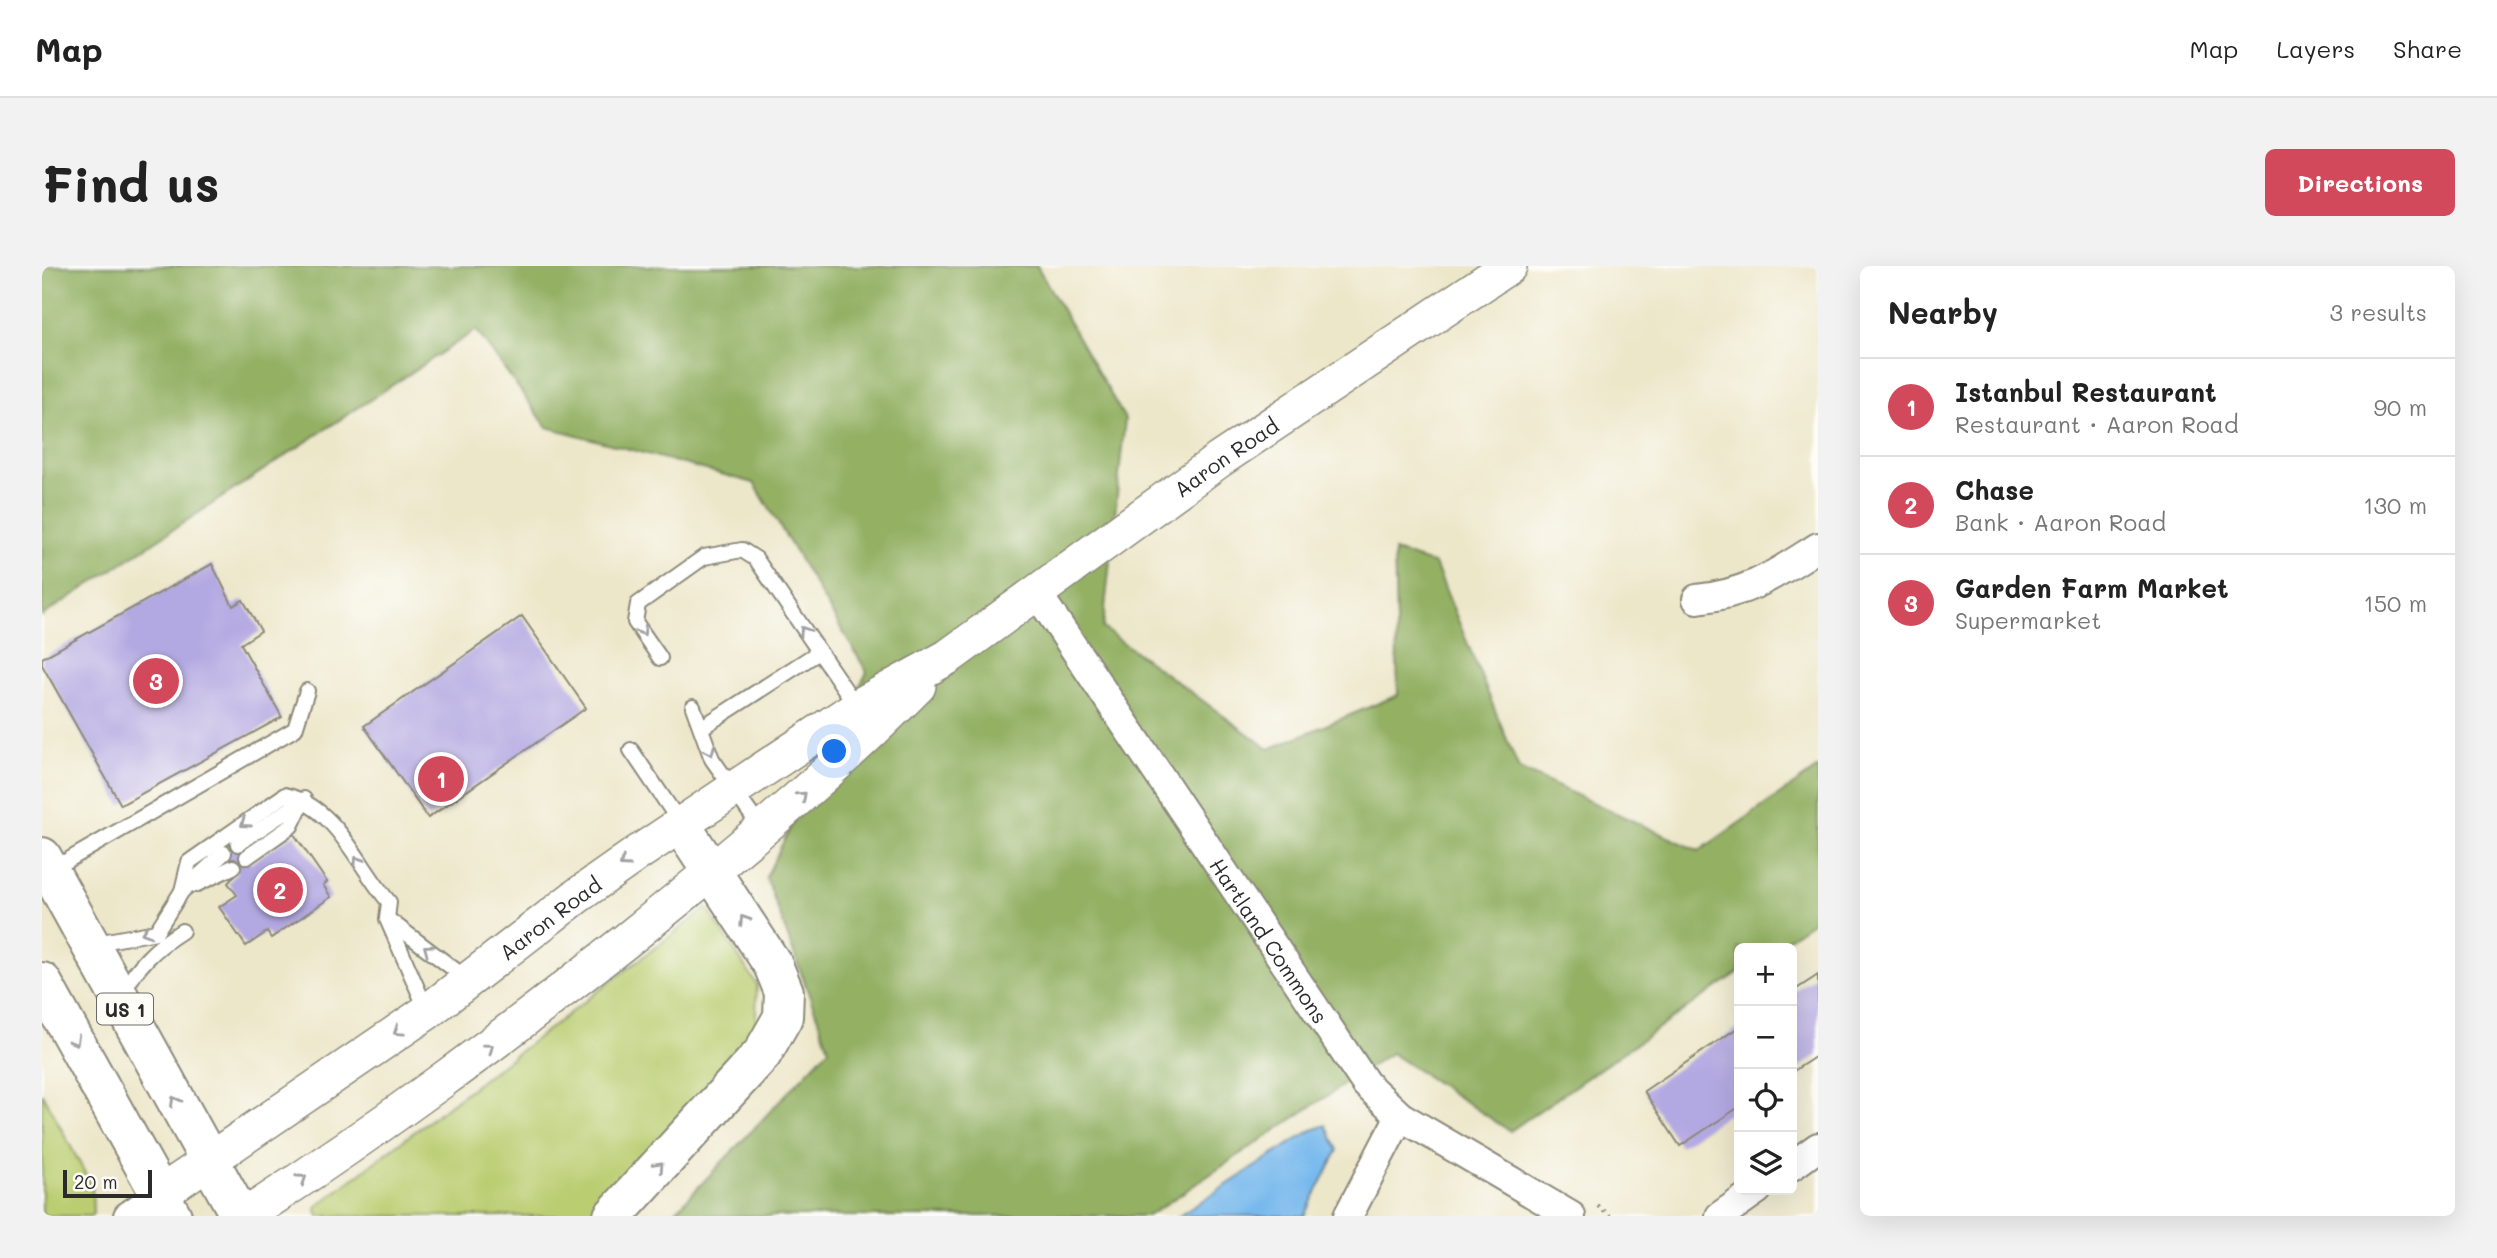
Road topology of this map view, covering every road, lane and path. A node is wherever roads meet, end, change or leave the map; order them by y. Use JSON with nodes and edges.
{"nodes":[{"id":1,"x":1509,"y":266,"type":"edge"},
{"id":2,"x":1818,"y":547,"type":"edge"},
{"id":3,"x":1037,"y":593,"type":"junction"},
{"id":4,"x":1697,"y":598,"type":"dead end"},
{"id":5,"x":819,"y":652,"type":"junction"},
{"id":6,"x":660,"y":658,"type":"dead end"},
{"id":7,"x":307,"y":691,"type":"dead end"},
{"id":8,"x":692,"y":707,"type":"dead end"},
{"id":9,"x":866,"y":719,"type":"junction"},
{"id":10,"x":701,"y":728,"type":"junction"},
{"id":11,"x":631,"y":750,"type":"dead end"},
{"id":12,"x":735,"y":791,"type":"junction"},
{"id":13,"x":304,"y":799,"type":"junction"},
{"id":14,"x":681,"y":825,"type":"junction"},
{"id":15,"x":762,"y":831,"type":"junction"},
{"id":16,"x":238,"y":844,"type":"dead end"},
{"id":17,"x":223,"y":853,"type":"dead end"},
{"id":18,"x":247,"y":857,"type":"dead end"},
{"id":19,"x":46,"y":864,"type":"edge"},
{"id":20,"x":233,"y":867,"type":"dead end"},
{"id":21,"x":713,"y":872,"type":"junction"},
{"id":22,"x":182,"y":891,"type":"junction"},
{"id":23,"x":387,"y":919,"type":"junction"},
{"id":24,"x":182,"y":931,"type":"dead end"},
{"id":25,"x":90,"y":944,"type":"junction"},
{"id":26,"x":468,"y":979,"type":"junction"},
{"id":27,"x":42,"y":982,"type":"edge"},
{"id":28,"x":119,"y":998,"type":"junction"},
{"id":29,"x":427,"y":1012,"type":"junction"},
{"id":30,"x":1400,"y":1116,"type":"junction"},
{"id":31,"x":1818,"y":1147,"type":"edge"},
{"id":32,"x":209,"y":1161,"type":"junction"},
{"id":33,"x":1797,"y":1162,"type":"edge"},
{"id":34,"x":1751,"y":1195,"type":"edge"},
{"id":35,"x":166,"y":1205,"type":"edge"},
{"id":36,"x":1582,"y":1209,"type":"edge"},
{"id":37,"x":128,"y":1216,"type":"edge"},
{"id":38,"x":243,"y":1216,"type":"edge"},
{"id":39,"x":613,"y":1216,"type":"edge"},
{"id":40,"x":1348,"y":1216,"type":"edge"},
{"id":41,"x":1611,"y":1216,"type":"edge"},
{"id":42,"x":1720,"y":1216,"type":"edge"}],
"edges":[{"from":1,"to":3,"type":"street","name":"Aaron Road"},
{"from":2,"to":4,"type":"street"},
{"from":3,"to":9,"type":"street","name":"Aaron Road"},
{"from":3,"to":30,"type":"street","name":"Hartland Commons"},
{"from":5,"to":6,"type":"lane","one_way":true},
{"from":5,"to":9,"type":"lane"},
{"from":5,"to":10,"type":"lane"},
{"from":7,"to":19,"type":"lane"},
{"from":8,"to":10,"type":"lane"},
{"from":9,"to":12,"type":"street","name":"Aaron Road"},
{"from":15,"to":9,"type":"street","name":"Aaron Road","one_way":true},
{"from":10,"to":12,"type":"lane","one_way":true},
{"from":11,"to":14,"type":"lane"},
{"from":12,"to":14,"type":"street","name":"Aaron Road"},
{"from":12,"to":15,"type":"lane"},
{"from":13,"to":16,"type":"lane"},
{"from":13,"to":18,"type":"lane"},
{"from":13,"to":22,"type":"lane","one_way":true},
{"from":23,"to":13,"type":"lane","one_way":true},
{"from":14,"to":21,"type":"highway"},
{"from":14,"to":26,"type":"street","name":"Aaron Road","one_way":true},
{"from":15,"to":21,"type":"street","name":"Aaron Road"},
{"from":17,"to":22,"type":"lane"},
{"from":19,"to":25,"type":"highway","number":"US 1"},
{"from":20,"to":22,"type":"lane"},
{"from":38,"to":21,"type":"street","name":"Aaron Road","one_way":true},
{"from":39,"to":21,"type":"highway","one_way":true},
{"from":22,"to":25,"type":"lane","one_way":true},
{"from":26,"to":23,"type":"lane","one_way":true},
{"from":23,"to":29,"type":"lane"},
{"from":24,"to":28,"type":"lane"},
{"from":25,"to":28,"type":"highway","number":"US 1"},
{"from":26,"to":29,"type":"street","name":"Aaron Road"},
{"from":27,"to":35,"type":"highway","number":"US 1","one_way":true},
{"from":32,"to":28,"type":"highway","number":"US 1","one_way":true},
{"from":29,"to":32,"type":"street","name":"Aaron Road","one_way":true},
{"from":30,"to":36,"type":"street","name":"Hartland Commons"},
{"from":30,"to":40,"type":"street"},
{"from":31,"to":33,"type":"street"},
{"from":32,"to":35,"type":"street","name":"Aaron Road"},
{"from":32,"to":38,"type":"highway","number":"US 1"},
{"from":34,"to":42,"type":"street"},
{"from":35,"to":37,"type":"street"},
{"from":36,"to":41,"type":"path"}]}
